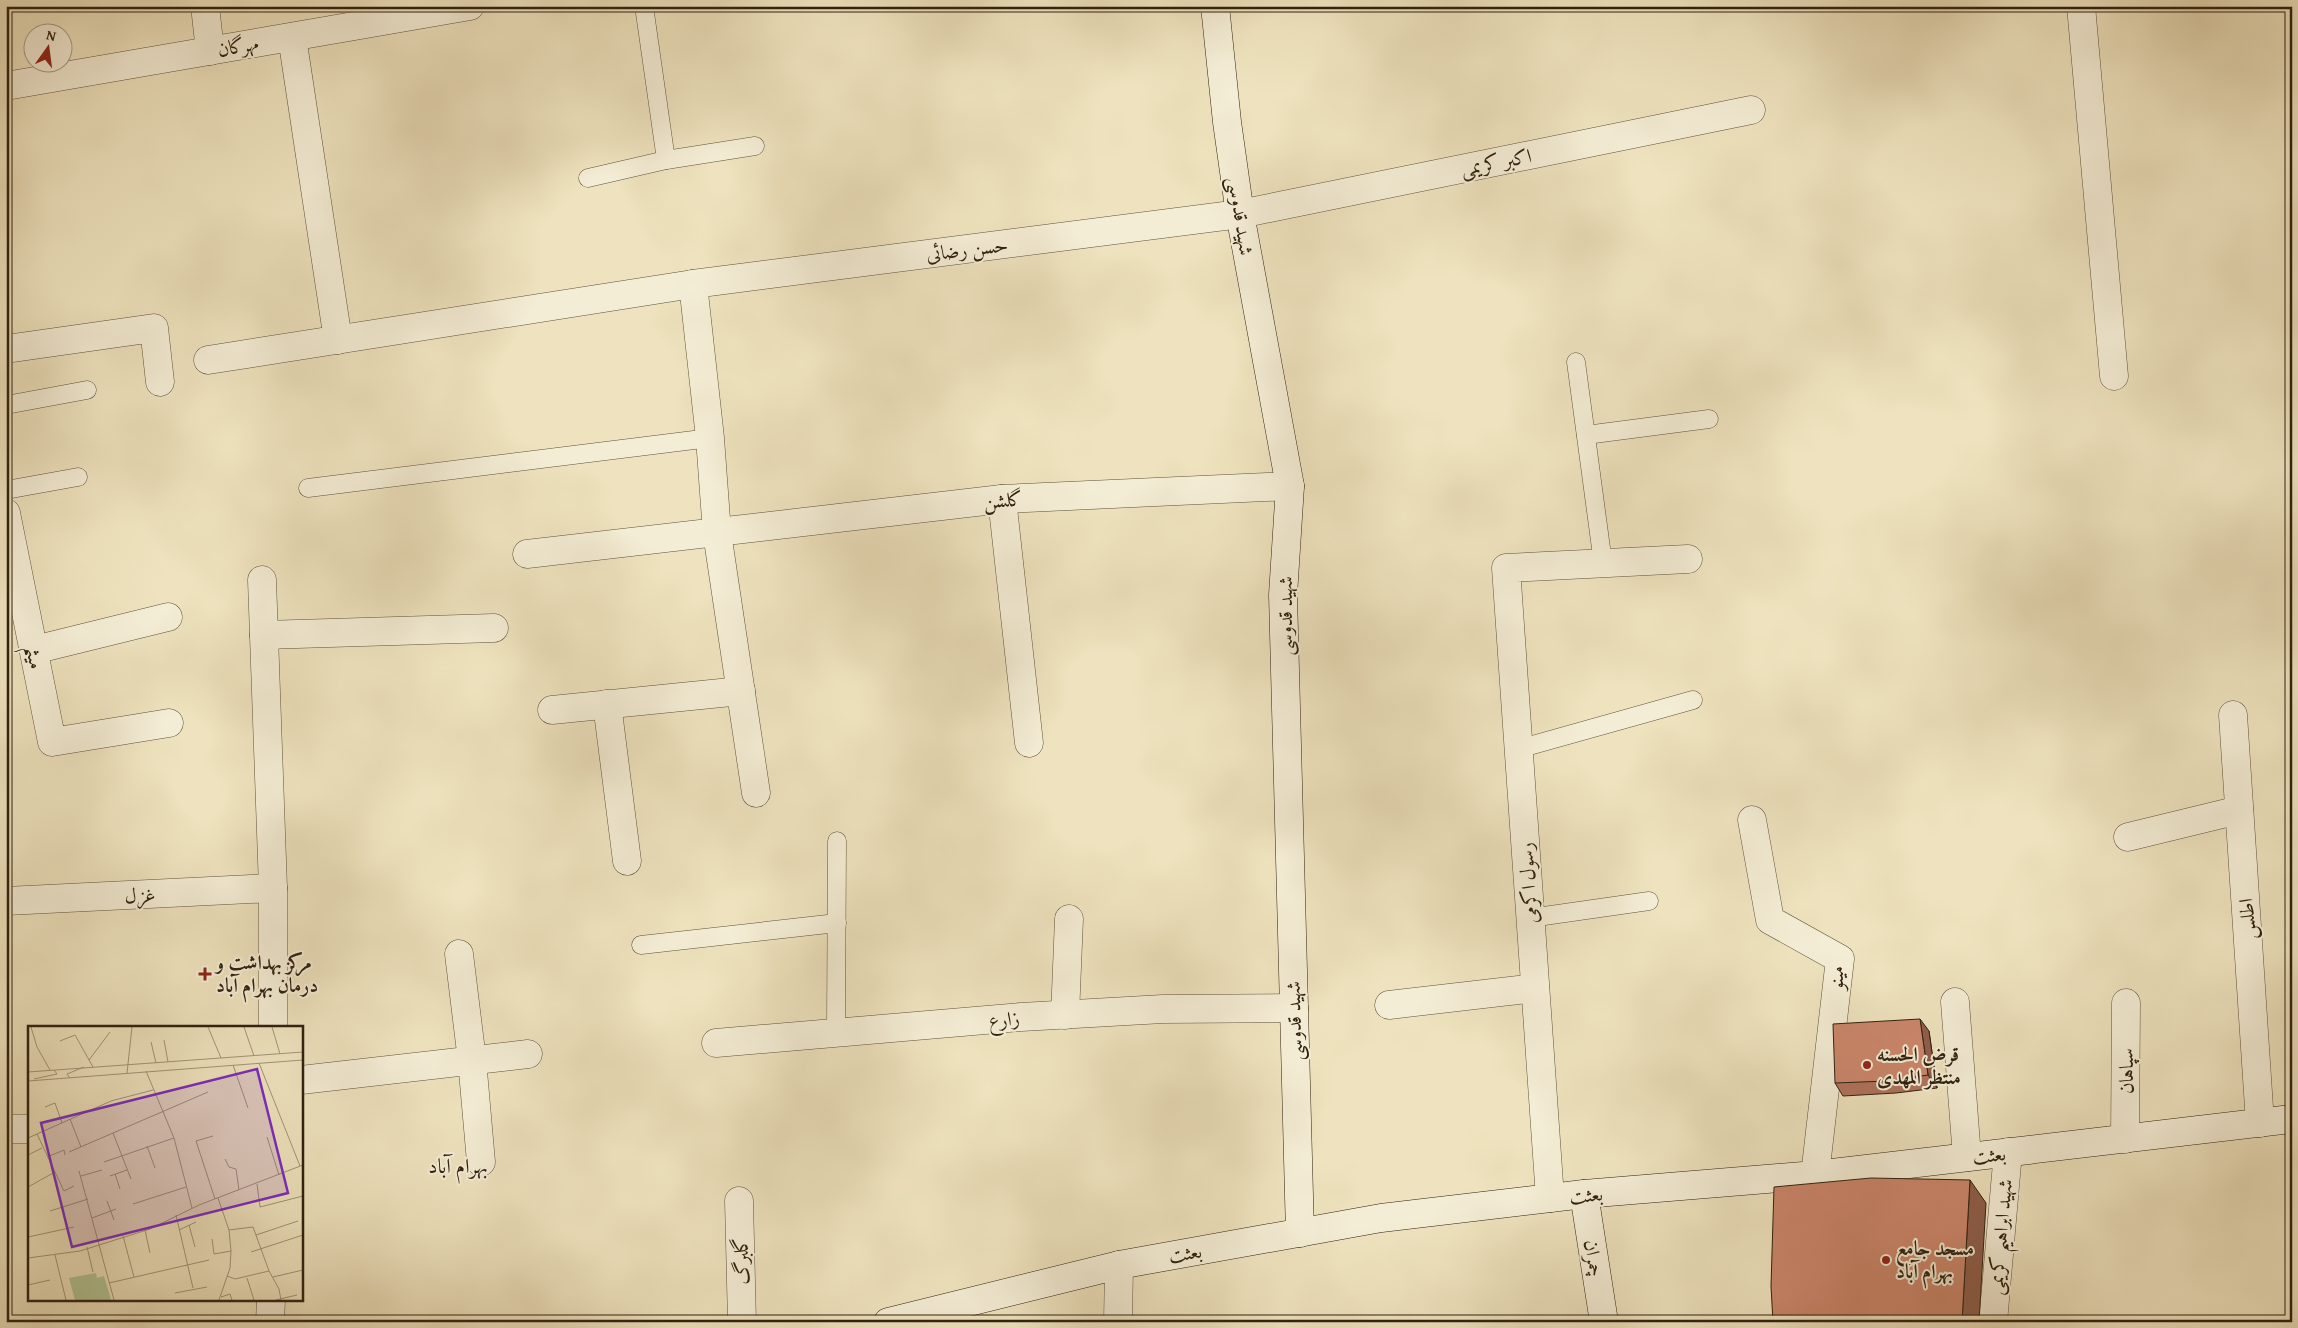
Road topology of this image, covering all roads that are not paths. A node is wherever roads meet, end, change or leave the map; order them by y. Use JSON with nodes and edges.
{"nodes":[{"id":1,"x":205,"y":6,"type":"edge"},
{"id":2,"x":470,"y":6,"type":"edge"},
{"id":3,"x":644,"y":6,"type":"edge"},
{"id":4,"x":1214,"y":6,"type":"edge"},
{"id":5,"x":2081,"y":6,"type":"edge"},
{"id":6,"x":292,"y":36,"type":"junction"},
{"id":7,"x":210,"y":51,"type":"junction"},
{"id":8,"x":6,"y":86,"type":"edge"},
{"id":9,"x":1751,"y":110,"type":"dead end"},
{"id":10,"x":755,"y":146,"type":"dead end"},
{"id":11,"x":666,"y":160,"type":"junction"},
{"id":12,"x":588,"y":178,"type":"dead end"},
{"id":13,"x":1240,"y":214,"type":"junction"},
{"id":14,"x":693,"y":284,"type":"junction"},
{"id":15,"x":338,"y":340,"type":"junction"},
{"id":16,"x":6,"y":349,"type":"edge"},
{"id":17,"x":208,"y":360,"type":"dead end"},
{"id":18,"x":1576,"y":362,"type":"dead end"},
{"id":19,"x":2114,"y":376,"type":"dead end"},
{"id":20,"x":160,"y":382,"type":"dead end"},
{"id":21,"x":87,"y":390,"type":"dead end"},
{"id":22,"x":6,"y":405,"type":"edge"},
{"id":23,"x":1709,"y":419,"type":"dead end"},
{"id":24,"x":1586,"y":435,"type":"junction"},
{"id":25,"x":710,"y":438,"type":"junction"},
{"id":26,"x":78,"y":477,"type":"dead end"},
{"id":27,"x":1290,"y":486,"type":"junction"},
{"id":28,"x":308,"y":488,"type":"dead end"},
{"id":29,"x":6,"y":490,"type":"edge"},
{"id":30,"x":1002,"y":499,"type":"junction"},
{"id":31,"x":7,"y":522,"type":"edge"},
{"id":32,"x":717,"y":533,"type":"junction"},
{"id":33,"x":526,"y":554,"type":"dead end"},
{"id":34,"x":1688,"y":559,"type":"dead end"},
{"id":35,"x":1603,"y":563,"type":"junction"},
{"id":36,"x":262,"y":580,"type":"dead end"},
{"id":37,"x":168,"y":618,"type":"dead end"},
{"id":38,"x":494,"y":628,"type":"dead end"},
{"id":39,"x":264,"y":635,"type":"junction"},
{"id":40,"x":34,"y":650,"type":"junction"},
{"id":41,"x":741,"y":691,"type":"junction"},
{"id":42,"x":1693,"y":700,"type":"dead end"},
{"id":43,"x":607,"y":704,"type":"junction"},
{"id":44,"x":552,"y":710,"type":"dead end"},
{"id":45,"x":2233,"y":715,"type":"dead end"},
{"id":46,"x":169,"y":723,"type":"dead end"},
{"id":47,"x":1029,"y":743,"type":"dead end"},
{"id":48,"x":1518,"y":749,"type":"junction"},
{"id":49,"x":756,"y":793,"type":"dead end"},
{"id":50,"x":2239,"y":810,"type":"junction"},
{"id":51,"x":1752,"y":820,"type":"dead end"},
{"id":52,"x":2128,"y":837,"type":"dead end"},
{"id":53,"x":837,"y":841,"type":"dead end"},
{"id":54,"x":627,"y":861,"type":"dead end"},
{"id":55,"x":273,"y":888,"type":"junction"},
{"id":56,"x":6,"y":901,"type":"edge"},
{"id":57,"x":1649,"y":901,"type":"dead end"},
{"id":58,"x":1530,"y":918,"type":"junction"},
{"id":59,"x":1069,"y":919,"type":"dead end"},
{"id":60,"x":837,"y":923,"type":"junction"},
{"id":61,"x":641,"y":946,"type":"dead end"},
{"id":62,"x":459,"y":954,"type":"dead end"},
{"id":63,"x":1535,"y":988,"type":"junction"},
{"id":64,"x":1955,"y":1002,"type":"dead end"},
{"id":65,"x":2126,"y":1003,"type":"dead end"},
{"id":66,"x":1389,"y":1005,"type":"dead end"},
{"id":67,"x":1294,"y":1008,"type":"junction"},
{"id":68,"x":1065,"y":1015,"type":"junction"},
{"id":69,"x":273,"y":1026,"type":"edge"},
{"id":70,"x":836,"y":1033,"type":"junction"},
{"id":71,"x":716,"y":1043,"type":"dead end"},
{"id":72,"x":528,"y":1054,"type":"dead end"},
{"id":73,"x":472,"y":1060,"type":"junction"},
{"id":74,"x":302,"y":1080,"type":"edge"},
{"id":75,"x":2292,"y":1119,"type":"edge"},
{"id":76,"x":2260,"y":1123,"type":"junction"},
{"id":77,"x":6,"y":1129,"type":"edge"},
{"id":78,"x":28,"y":1129,"type":"edge"},
{"id":79,"x":2125,"y":1139,"type":"junction"},
{"id":80,"x":2008,"y":1152,"type":"junction"},
{"id":81,"x":1967,"y":1157,"type":"junction"},
{"id":82,"x":481,"y":1162,"type":"dead end"},
{"id":83,"x":1816,"y":1174,"type":"junction"},
{"id":84,"x":1584,"y":1194,"type":"junction"},
{"id":85,"x":1550,"y":1198,"type":"junction"},
{"id":86,"x":739,"y":1201,"type":"dead end"},
{"id":87,"x":1300,"y":1233,"type":"junction"},
{"id":88,"x":1119,"y":1265,"type":"junction"},
{"id":89,"x":271,"y":1300,"type":"edge"},
{"id":90,"x":270,"y":1322,"type":"edge"},
{"id":91,"x":742,"y":1322,"type":"edge"},
{"id":92,"x":888,"y":1322,"type":"edge"},
{"id":93,"x":1118,"y":1322,"type":"edge"},
{"id":94,"x":1604,"y":1322,"type":"edge"},
{"id":95,"x":1993,"y":1322,"type":"edge"}],
"edges":[{"from":1,"to":7,"type":"street"},
{"from":2,"to":6,"type":"street","name":"مهرگان"},
{"from":3,"to":11,"type":"lane"},
{"from":4,"to":13,"type":"street","name":"شهید قدوسی"},
{"from":5,"to":19,"type":"street"},
{"from":6,"to":7,"type":"street","name":"مهرگان"},
{"from":6,"to":15,"type":"street"},
{"from":7,"to":8,"type":"street","name":"مهرگان"},
{"from":9,"to":13,"type":"street","name":"اکبر کریمی"},
{"from":10,"to":11,"type":"lane"},
{"from":11,"to":12,"type":"lane"},
{"from":13,"to":14,"type":"street","name":"حسن رضائی"},
{"from":13,"to":27,"type":"street","name":"شهید قدوسی"},
{"from":14,"to":15,"type":"street","name":"حسن رضائی"},
{"from":14,"to":25,"type":"street"},
{"from":15,"to":17,"type":"street","name":"حسن رضائی"},
{"from":16,"to":20,"type":"street"},
{"from":18,"to":24,"type":"lane"},
{"from":21,"to":22,"type":"lane"},
{"from":23,"to":24,"type":"lane"},
{"from":24,"to":35,"type":"lane"},
{"from":25,"to":28,"type":"lane"},
{"from":25,"to":32,"type":"street"},
{"from":26,"to":29,"type":"lane"},
{"from":27,"to":30,"type":"street","name":"گلشن"},
{"from":27,"to":67,"type":"street","name":"شهید قدوسی"},
{"from":30,"to":32,"type":"street","name":"گلشن"},
{"from":30,"to":47,"type":"street"},
{"from":31,"to":40,"type":"street","name":"میثم"},
{"from":32,"to":33,"type":"street","name":"گلشن"},
{"from":32,"to":41,"type":"street"},
{"from":34,"to":35,"type":"street"},
{"from":35,"to":48,"type":"street","name":"رسول اکرمی"},
{"from":36,"to":39,"type":"street"},
{"from":37,"to":40,"type":"street"},
{"from":38,"to":39,"type":"street"},
{"from":39,"to":55,"type":"street"},
{"from":40,"to":46,"type":"street","name":"میثم"},
{"from":41,"to":43,"type":"street"},
{"from":41,"to":49,"type":"street"},
{"from":42,"to":48,"type":"lane"},
{"from":43,"to":44,"type":"street"},
{"from":43,"to":54,"type":"street"},
{"from":45,"to":50,"type":"street","name":"اطلس"},
{"from":48,"to":58,"type":"street","name":"رسول اکرمی"},
{"from":50,"to":52,"type":"street"},
{"from":50,"to":76,"type":"street","name":"اطلس"},
{"from":51,"to":83,"type":"street","name":"مینو"},
{"from":53,"to":60,"type":"lane"},
{"from":55,"to":56,"type":"street","name":"غزل"},
{"from":55,"to":69,"type":"street"},
{"from":57,"to":58,"type":"lane"},
{"from":58,"to":63,"type":"street","name":"رسول اکرمی"},
{"from":59,"to":68,"type":"street"},
{"from":60,"to":61,"type":"lane"},
{"from":60,"to":70,"type":"lane"},
{"from":62,"to":73,"type":"street"},
{"from":63,"to":66,"type":"street"},
{"from":63,"to":85,"type":"street","name":"رسول اکرمی"},
{"from":64,"to":81,"type":"street"},
{"from":65,"to":79,"type":"street","name":"سپاهان"},
{"from":67,"to":68,"type":"street","name":"زارع"},
{"from":67,"to":87,"type":"street","name":"شهید قدوسی"},
{"from":68,"to":70,"type":"street","name":"زارع"},
{"from":70,"to":71,"type":"street","name":"زارع"},
{"from":72,"to":73,"type":"street"},
{"from":73,"to":74,"type":"street"},
{"from":73,"to":82,"type":"street"},
{"from":75,"to":76,"type":"street","name":"بعثت"},
{"from":76,"to":79,"type":"street","name":"بعثت"},
{"from":77,"to":78,"type":"street"},
{"from":79,"to":80,"type":"street","name":"بعثت"},
{"from":80,"to":81,"type":"street","name":"بعثت"},
{"from":80,"to":95,"type":"street","name":"شهید ابراهیم کریمی"},
{"from":81,"to":83,"type":"street","name":"بعثت"},
{"from":83,"to":84,"type":"street","name":"بعثت"},
{"from":84,"to":85,"type":"street","name":"بعثت"},
{"from":84,"to":94,"type":"street","name":"چمران"},
{"from":85,"to":87,"type":"street","name":"بعثت"},
{"from":86,"to":91,"type":"street","name":"گلبرگ"},
{"from":87,"to":88,"type":"street","name":"بعثت"},
{"from":88,"to":92,"type":"street","name":"بعثت"},
{"from":88,"to":93,"type":"street"},
{"from":89,"to":90,"type":"street"}]}
